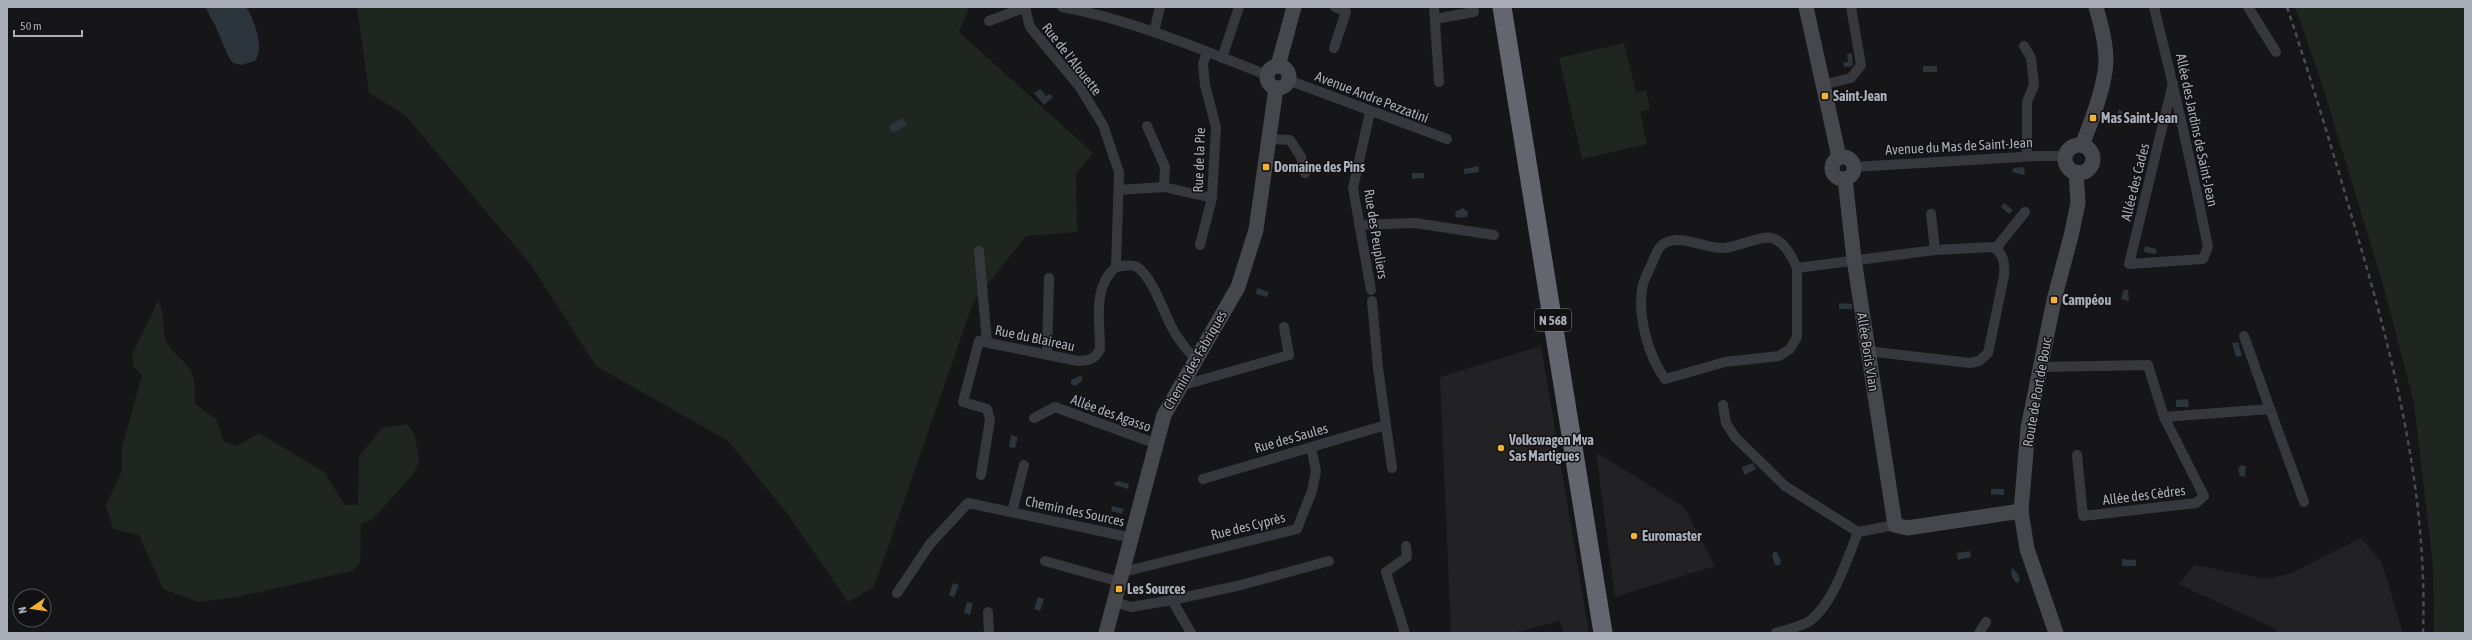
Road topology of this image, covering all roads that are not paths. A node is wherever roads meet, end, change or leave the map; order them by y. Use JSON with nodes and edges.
{"nodes":[{"id":1,"x":1025,"y":7,"type":"edge"},
{"id":2,"x":1062,"y":7,"type":"edge"},
{"id":3,"x":1160,"y":7,"type":"edge"},
{"id":4,"x":1239,"y":7,"type":"edge"},
{"id":5,"x":1294,"y":7,"type":"edge"},
{"id":6,"x":1335,"y":7,"type":"edge"},
{"id":7,"x":1434,"y":7,"type":"edge"},
{"id":8,"x":1473,"y":7,"type":"edge"},
{"id":9,"x":1502,"y":7,"type":"edge"},
{"id":10,"x":1514,"y":7,"type":"edge"},
{"id":11,"x":1806,"y":7,"type":"edge"},
{"id":12,"x":1851,"y":7,"type":"edge"},
{"id":13,"x":2096,"y":7,"type":"edge"},
{"id":14,"x":2154,"y":7,"type":"edge"},
{"id":15,"x":2248,"y":7,"type":"edge"},
{"id":16,"x":1083,"y":9,"type":"edge"},
{"id":17,"x":1435,"y":19,"type":"junction"},
{"id":18,"x":989,"y":21,"type":"dead end"},
{"id":19,"x":1154,"y":32,"type":"junction"},
{"id":20,"x":2024,"y":46,"type":"dead end"},
{"id":21,"x":1334,"y":48,"type":"dead end"},
{"id":22,"x":1207,"y":52,"type":"junction"},
{"id":23,"x":2276,"y":52,"type":"dead end"},
{"id":24,"x":1222,"y":58,"type":"junction"},
{"id":25,"x":1273,"y":70,"type":"junction"},
{"id":26,"x":1439,"y":82,"type":"dead end"},
{"id":27,"x":2173,"y":83,"type":"junction"},
{"id":28,"x":1282,"y":84,"type":"junction"},
{"id":29,"x":1822,"y":85,"type":"junction"},
{"id":30,"x":1370,"y":112,"type":"junction"},
{"id":31,"x":1147,"y":126,"type":"dead end"},
{"id":32,"x":1270,"y":139,"type":"junction"},
{"id":33,"x":1446,"y":139,"type":"dead end"},
{"id":34,"x":2082,"y":145,"type":"junction"},
{"id":35,"x":2027,"y":156,"type":"junction"},
{"id":36,"x":2066,"y":156,"type":"junction"},
{"id":37,"x":2076,"y":172,"type":"junction"},
{"id":38,"x":1305,"y":173,"type":"dead end"},
{"id":39,"x":1849,"y":173,"type":"junction"},
{"id":40,"x":1164,"y":187,"type":"junction"},
{"id":41,"x":1119,"y":190,"type":"junction"},
{"id":42,"x":1212,"y":198,"type":"junction"},
{"id":43,"x":2025,"y":212,"type":"dead end"},
{"id":44,"x":1931,"y":214,"type":"dead end"},
{"id":45,"x":1359,"y":225,"type":"junction"},
{"id":46,"x":1494,"y":235,"type":"dead end"},
{"id":47,"x":1200,"y":245,"type":"dead end"},
{"id":48,"x":1935,"y":250,"type":"junction"},
{"id":49,"x":1997,"y":250,"type":"junction"},
{"id":50,"x":979,"y":251,"type":"dead end"},
{"id":51,"x":1854,"y":259,"type":"junction"},
{"id":52,"x":2129,"y":264,"type":"joint"},
{"id":53,"x":1116,"y":267,"type":"junction"},
{"id":54,"x":1797,"y":268,"type":"junction"},
{"id":55,"x":1049,"y":278,"type":"dead end"},
{"id":56,"x":1371,"y":290,"type":"dead end"},
{"id":57,"x":1372,"y":300,"type":"dead end"},
{"id":58,"x":1284,"y":327,"type":"dead end"},
{"id":59,"x":2244,"y":336,"type":"dead end"},
{"id":60,"x":983,"y":342,"type":"junction"},
{"id":61,"x":1867,"y":351,"type":"junction"},
{"id":62,"x":1047,"y":355,"type":"junction"},
{"id":63,"x":1195,"y":358,"type":"junction"},
{"id":64,"x":2041,"y":367,"type":"junction"},
{"id":65,"x":1180,"y":386,"type":"junction"},
{"id":66,"x":1723,"y":405,"type":"dead end"},
{"id":67,"x":2270,"y":409,"type":"junction"},
{"id":68,"x":2164,"y":417,"type":"junction"},
{"id":69,"x":1034,"y":418,"type":"dead end"},
{"id":70,"x":1386,"y":425,"type":"junction"},
{"id":71,"x":1157,"y":444,"type":"junction"},
{"id":72,"x":1311,"y":447,"type":"junction"},
{"id":73,"x":2077,"y":455,"type":"dead end"},
{"id":74,"x":1024,"y":466,"type":"dead end"},
{"id":75,"x":1392,"y":468,"type":"dead end"},
{"id":76,"x":981,"y":475,"type":"dead end"},
{"id":77,"x":1203,"y":478,"type":"dead end"},
{"id":78,"x":2304,"y":502,"type":"dead end"},
{"id":79,"x":2021,"y":511,"type":"junction"},
{"id":80,"x":1012,"y":512,"type":"junction"},
{"id":81,"x":1895,"y":525,"type":"junction"},
{"id":82,"x":1858,"y":532,"type":"junction"},
{"id":83,"x":1133,"y":538,"type":"junction"},
{"id":84,"x":1406,"y":546,"type":"dead end"},
{"id":85,"x":1045,"y":561,"type":"dead end"},
{"id":86,"x":1329,"y":561,"type":"dead end"},
{"id":87,"x":1122,"y":577,"type":"junction"},
{"id":88,"x":897,"y":593,"type":"dead end"},
{"id":89,"x":1172,"y":600,"type":"junction"},
{"id":90,"x":1115,"y":602,"type":"junction"},
{"id":91,"x":988,"y":612,"type":"dead end"},
{"id":92,"x":989,"y":633,"type":"edge"},
{"id":93,"x":1106,"y":633,"type":"edge"},
{"id":94,"x":1191,"y":633,"type":"edge"},
{"id":95,"x":1405,"y":633,"type":"edge"},
{"id":96,"x":1603,"y":633,"type":"edge"},
{"id":97,"x":1614,"y":633,"type":"edge"},
{"id":98,"x":1776,"y":633,"type":"edge"},
{"id":99,"x":2056,"y":633,"type":"edge"}],
"edges":[{"from":1,"to":18,"type":"street"},
{"from":1,"to":41,"type":"street","name":"Rue de l'Alouette"},
{"from":2,"to":16,"type":"street"},
{"from":3,"to":19,"type":"street"},
{"from":4,"to":24,"type":"street"},
{"from":5,"to":25,"type":"street"},
{"from":6,"to":21,"type":"street"},
{"from":7,"to":17,"type":"street"},
{"from":8,"to":17,"type":"street"},
{"from":9,"to":96,"type":"highway","number":"N 568"},
{"from":10,"to":97,"type":"highway","number":"N 568"},
{"from":11,"to":29,"type":"street"},
{"from":12,"to":29,"type":"street"},
{"from":13,"to":34,"type":"street"},
{"from":14,"to":27,"type":"street","name":"Allée des Jardins de Saint-Jean"},
{"from":15,"to":23,"type":"street"},
{"from":16,"to":19,"type":"street"},
{"from":17,"to":26,"type":"street"},
{"from":19,"to":22,"type":"street"},
{"from":20,"to":35,"type":"street"},
{"from":22,"to":24,"type":"street"},
{"from":22,"to":42,"type":"street","name":"Rue de la Pie"},
{"from":24,"to":25,"type":"street"},
{"from":25,"to":28,"type":"street"},
{"from":25,"to":28,"type":"street"},
{"from":27,"to":52,"type":"street","name":"Allée des Cades"},
{"from":27,"to":52,"type":"street","name":"Allée des Jardins de Saint-Jean"},
{"from":28,"to":30,"type":"street","name":"Avenue Andre Pezzatini"},
{"from":28,"to":32,"type":"street","name":"Chemin des Fabriques"},
{"from":29,"to":39,"type":"street"},
{"from":30,"to":33,"type":"street","name":"Avenue Andre Pezzatini"},
{"from":30,"to":45,"type":"street","name":"Rue des Peupliers"},
{"from":31,"to":40,"type":"street"},
{"from":32,"to":38,"type":"street"},
{"from":32,"to":63,"type":"street","name":"Chemin des Fabriques"},
{"from":34,"to":36,"type":"street"},
{"from":34,"to":37,"type":"street"},
{"from":35,"to":36,"type":"street","name":"Avenue du Mas de Saint-Jean"},
{"from":35,"to":39,"type":"street","name":"Avenue du Mas de Saint-Jean"},
{"from":36,"to":37,"type":"street"},
{"from":37,"to":64,"type":"street","name":"Route de Port de Bouc"},
{"from":39,"to":51,"type":"street","name":"Allée Boris Vian"},
{"from":40,"to":41,"type":"street"},
{"from":40,"to":42,"type":"street"},
{"from":41,"to":53,"type":"street","name":"Rue de l'Alouette"},
{"from":42,"to":47,"type":"street","name":"Rue de la Pie"},
{"from":43,"to":49,"type":"street"},
{"from":44,"to":48,"type":"street"},
{"from":45,"to":46,"type":"street"},
{"from":45,"to":56,"type":"street","name":"Rue des Peupliers"},
{"from":48,"to":49,"type":"street"},
{"from":48,"to":51,"type":"street"},
{"from":49,"to":61,"type":"street"},
{"from":50,"to":60,"type":"street"},
{"from":51,"to":54,"type":"street"},
{"from":51,"to":61,"type":"street","name":"Allée Boris Vian"},
{"from":53,"to":62,"type":"street","name":"Rue du Blaireau"},
{"from":53,"to":63,"type":"street"},
{"from":54,"to":54,"type":"street"},
{"from":55,"to":62,"type":"street"},
{"from":57,"to":70,"type":"street","name":"Rue des Peupliers"},
{"from":58,"to":65,"type":"street"},
{"from":59,"to":67,"type":"street"},
{"from":60,"to":62,"type":"street","name":"Rue du Blaireau"},
{"from":60,"to":76,"type":"street"},
{"from":61,"to":81,"type":"street","name":"Allée Boris Vian"},
{"from":63,"to":65,"type":"street","name":"Chemin des Fabriques"},
{"from":64,"to":68,"type":"street"},
{"from":64,"to":79,"type":"street","name":"Route de Port de Bouc"},
{"from":65,"to":71,"type":"street","name":"Chemin des Fabriques"},
{"from":66,"to":82,"type":"street"},
{"from":67,"to":68,"type":"street"},
{"from":67,"to":78,"type":"street"},
{"from":68,"to":73,"type":"street","name":"Allée des Cèdres"},
{"from":69,"to":71,"type":"street","name":"Allée des Agasso"},
{"from":70,"to":72,"type":"street","name":"Rue des Saules"},
{"from":70,"to":75,"type":"street","name":"Rue des Peupliers"},
{"from":71,"to":83,"type":"street","name":"Chemin des Fabriques"},
{"from":72,"to":77,"type":"street","name":"Rue des Saules"},
{"from":72,"to":87,"type":"street","name":"Rue des Cyprès"},
{"from":74,"to":80,"type":"street","name":"Chemin des Sources"},
{"from":79,"to":81,"type":"street"},
{"from":79,"to":99,"type":"street","name":"Route de Port de Bouc"},
{"from":80,"to":83,"type":"street","name":"Chemin des Sources"},
{"from":80,"to":88,"type":"street","name":"Chemin des Sources"},
{"from":81,"to":82,"type":"street"},
{"from":82,"to":98,"type":"street"},
{"from":83,"to":87,"type":"street","name":"Chemin des Fabriques"},
{"from":84,"to":95,"type":"street"},
{"from":85,"to":87,"type":"street"},
{"from":86,"to":89,"type":"street"},
{"from":87,"to":90,"type":"street","name":"Chemin des Fabriques"},
{"from":89,"to":90,"type":"street"},
{"from":89,"to":94,"type":"street"},
{"from":90,"to":93,"type":"street","name":"Chemin des Fabriques"},
{"from":91,"to":92,"type":"street"}]}
